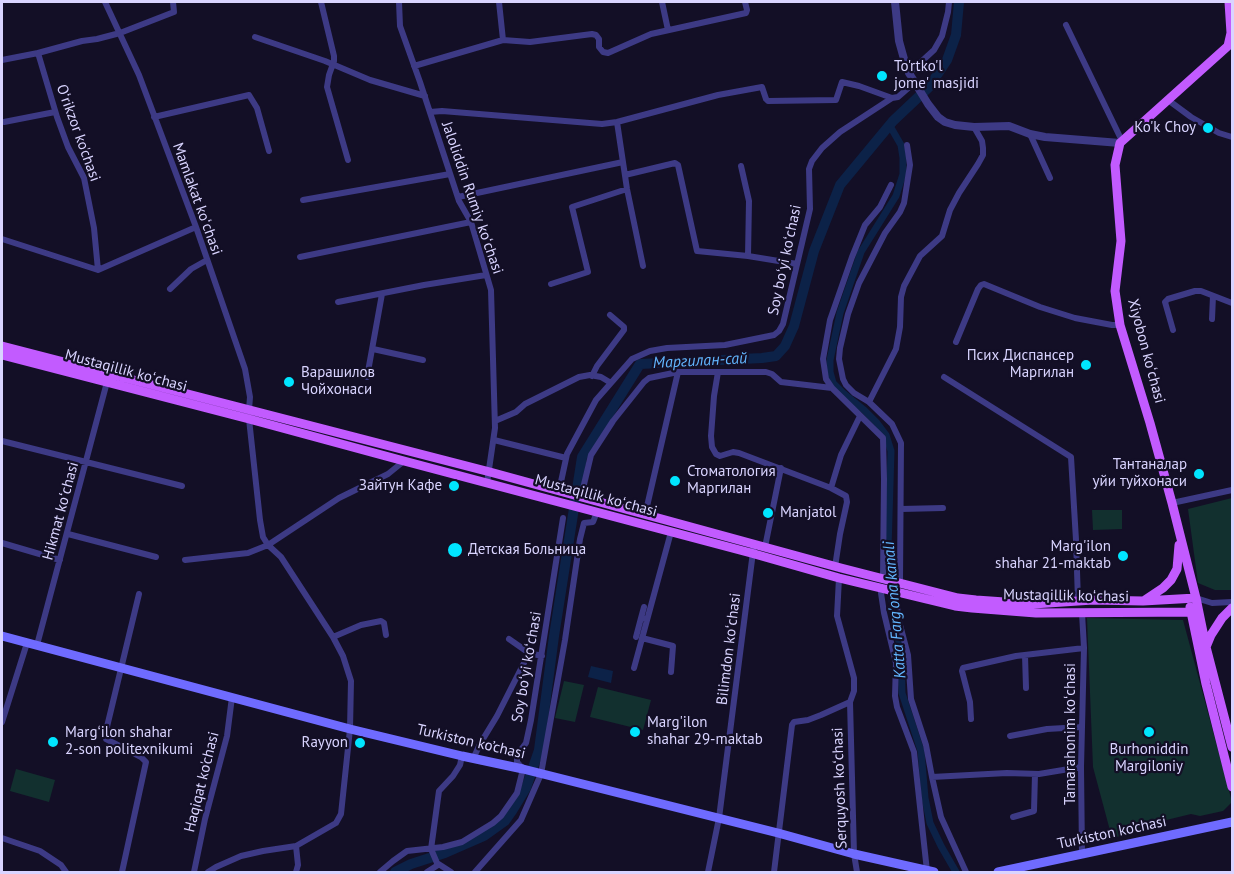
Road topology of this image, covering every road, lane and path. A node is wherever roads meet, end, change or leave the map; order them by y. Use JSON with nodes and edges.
{"nodes":[{"id":1,"x":105,"y":2,"type":"edge"},
{"id":2,"x":173,"y":2,"type":"edge"},
{"id":3,"x":321,"y":2,"type":"edge"},
{"id":4,"x":399,"y":2,"type":"edge"},
{"id":5,"x":499,"y":2,"type":"edge"},
{"id":6,"x":662,"y":2,"type":"edge"},
{"id":7,"x":745,"y":2,"type":"edge"},
{"id":8,"x":894,"y":2,"type":"edge"},
{"id":9,"x":949,"y":2,"type":"edge"},
{"id":10,"x":1230,"y":2,"type":"edge"},
{"id":11,"x":1066,"y":25,"type":"dead end"},
{"id":12,"x":668,"y":30,"type":"junction"},
{"id":13,"x":120,"y":33,"type":"junction"},
{"id":14,"x":255,"y":38,"type":"dead end"},
{"id":15,"x":503,"y":40,"type":"junction"},
{"id":16,"x":38,"y":53,"type":"junction"},
{"id":17,"x":2,"y":60,"type":"edge"},
{"id":18,"x":332,"y":65,"type":"junction"},
{"id":19,"x":414,"y":66,"type":"junction"},
{"id":20,"x":909,"y":73,"type":"junction"},
{"id":21,"x":916,"y":86,"type":"junction"},
{"id":22,"x":425,"y":96,"type":"junction"},
{"id":23,"x":892,"y":98,"type":"junction"},
{"id":24,"x":1168,"y":100,"type":"junction"},
{"id":25,"x":56,"y":112,"type":"junction"},
{"id":26,"x":430,"y":112,"type":"junction"},
{"id":27,"x":154,"y":117,"type":"junction"},
{"id":28,"x":4,"y":122,"type":"dead end"},
{"id":29,"x":617,"y":122,"type":"junction"},
{"id":30,"x":974,"y":127,"type":"junction"},
{"id":31,"x":1030,"y":134,"type":"junction"},
{"id":32,"x":1233,"y":137,"type":"edge"},
{"id":33,"x":1121,"y":142,"type":"junction"},
{"id":34,"x":907,"y":145,"type":"dead end"},
{"id":35,"x":269,"y":151,"type":"dead end"},
{"id":36,"x":348,"y":160,"type":"dead end"},
{"id":37,"x":623,"y":162,"type":"junction"},
{"id":38,"x":741,"y":166,"type":"dead end"},
{"id":39,"x":450,"y":174,"type":"junction"},
{"id":40,"x":625,"y":175,"type":"junction"},
{"id":41,"x":1050,"y":178,"type":"dead end"},
{"id":42,"x":891,"y":185,"type":"dead end"},
{"id":43,"x":627,"y":189,"type":"junction"},
{"id":44,"x":458,"y":197,"type":"junction"},
{"id":45,"x":303,"y":200,"type":"dead end"},
{"id":46,"x":471,"y":222,"type":"junction"},
{"id":47,"x":196,"y":227,"type":"junction"},
{"id":48,"x":2,"y":239,"type":"edge"},
{"id":49,"x":748,"y":256,"type":"junction"},
{"id":50,"x":300,"y":257,"type":"dead end"},
{"id":51,"x":207,"y":260,"type":"junction"},
{"id":52,"x":797,"y":264,"type":"junction"},
{"id":53,"x":643,"y":266,"type":"dead end"},
{"id":54,"x":98,"y":270,"type":"junction"},
{"id":55,"x":486,"y":275,"type":"junction"},
{"id":56,"x":551,"y":284,"type":"dead end"},
{"id":57,"x":170,"y":289,"type":"dead end"},
{"id":58,"x":382,"y":294,"type":"junction"},
{"id":59,"x":1213,"y":296,"type":"junction"},
{"id":60,"x":338,"y":302,"type":"dead end"},
{"id":61,"x":1233,"y":303,"type":"edge"},
{"id":62,"x":610,"y":315,"type":"dead end"},
{"id":63,"x":1212,"y":319,"type":"dead end"},
{"id":64,"x":1120,"y":325,"type":"junction"},
{"id":65,"x":1173,"y":330,"type":"dead end"},
{"id":66,"x":956,"y":342,"type":"dead end"},
{"id":67,"x":2,"y":346,"type":"edge"},
{"id":68,"x":372,"y":349,"type":"junction"},
{"id":69,"x":2,"y":355,"type":"edge"},
{"id":70,"x":423,"y":360,"type":"dead end"},
{"id":71,"x":678,"y":372,"type":"junction"},
{"id":72,"x":718,"y":372,"type":"junction"},
{"id":73,"x":592,"y":376,"type":"junction"},
{"id":74,"x":367,"y":377,"type":"dead end"},
{"id":75,"x":944,"y":377,"type":"dead end"},
{"id":76,"x":107,"y":382,"type":"junction"},
{"id":77,"x":611,"y":383,"type":"junction"},
{"id":78,"x":832,"y":388,"type":"junction"},
{"id":79,"x":869,"y":402,"type":"junction"},
{"id":80,"x":249,"y":414,"type":"junction"},
{"id":81,"x":860,"y":416,"type":"junction"},
{"id":82,"x":495,"y":421,"type":"junction"},
{"id":83,"x":494,"y":440,"type":"junction"},
{"id":84,"x":2,"y":441,"type":"edge"},
{"id":85,"x":566,"y":458,"type":"junction"},
{"id":86,"x":404,"y":461,"type":"junction"},
{"id":87,"x":86,"y":462,"type":"junction"},
{"id":88,"x":781,"y":468,"type":"junction"},
{"id":89,"x":490,"y":472,"type":"junction"},
{"id":90,"x":487,"y":483,"type":"junction"},
{"id":91,"x":182,"y":486,"type":"dead end"},
{"id":92,"x":831,"y":488,"type":"junction"},
{"id":93,"x":1233,"y":490,"type":"edge"},
{"id":94,"x":564,"y":496,"type":"junction"},
{"id":95,"x":583,"y":501,"type":"junction"},
{"id":96,"x":1172,"y":503,"type":"junction"},
{"id":97,"x":943,"y":508,"type":"dead end"},
{"id":98,"x":901,"y":509,"type":"junction"},
{"id":99,"x":597,"y":512,"type":"junction"},
{"id":100,"x":645,"y":514,"type":"junction"},
{"id":101,"x":563,"y":518,"type":"dead end"},
{"id":102,"x":671,"y":532,"type":"junction"},
{"id":103,"x":68,"y":534,"type":"junction"},
{"id":104,"x":1180,"y":537,"type":"junction"},
{"id":105,"x":2,"y":543,"type":"edge"},
{"id":106,"x":268,"y":545,"type":"junction"},
{"id":107,"x":765,"y":547,"type":"junction"},
{"id":108,"x":754,"y":549,"type":"junction"},
{"id":109,"x":156,"y":557,"type":"dead end"},
{"id":110,"x":60,"y":560,"type":"junction"},
{"id":111,"x":185,"y":560,"type":"dead end"},
{"id":112,"x":836,"y":567,"type":"junction"},
{"id":113,"x":839,"y":578,"type":"junction"},
{"id":114,"x":882,"y":578,"type":"junction"},
{"id":115,"x":900,"y":582,"type":"junction"},
{"id":116,"x":882,"y":589,"type":"junction"},
{"id":117,"x":913,"y":591,"type":"junction"},
{"id":118,"x":139,"y":594,"type":"dead end"},
{"id":119,"x":1192,"y":598,"type":"junction"},
{"id":120,"x":1093,"y":600,"type":"junction"},
{"id":121,"x":1078,"y":601,"type":"junction"},
{"id":122,"x":1143,"y":601,"type":"junction"},
{"id":123,"x":1233,"y":602,"type":"edge"},
{"id":124,"x":1212,"y":603,"type":"junction"},
{"id":125,"x":644,"y":607,"type":"dead end"},
{"id":126,"x":897,"y":607,"type":"dead end"},
{"id":127,"x":1233,"y":608,"type":"edge"},
{"id":128,"x":1195,"y":612,"type":"junction"},
{"id":129,"x":1082,"y":613,"type":"junction"},
{"id":130,"x":1094,"y":613,"type":"junction"},
{"id":131,"x":644,"y":619,"type":"junction"},
{"id":132,"x":386,"y":635,"type":"dead end"},
{"id":133,"x":2,"y":636,"type":"edge"},
{"id":134,"x":333,"y":637,"type":"junction"},
{"id":135,"x":639,"y":637,"type":"junction"},
{"id":136,"x":509,"y":639,"type":"dead end"},
{"id":137,"x":27,"y":643,"type":"junction"},
{"id":138,"x":37,"y":645,"type":"junction"},
{"id":139,"x":1206,"y":647,"type":"junction"},
{"id":140,"x":1083,"y":648,"type":"junction"},
{"id":141,"x":529,"y":653,"type":"junction"},
{"id":142,"x":1025,"y":655,"type":"junction"},
{"id":143,"x":542,"y":656,"type":"junction"},
{"id":144,"x":121,"y":667,"type":"junction"},
{"id":145,"x":634,"y":668,"type":"dead end"},
{"id":146,"x":671,"y":672,"type":"dead end"},
{"id":147,"x":1026,"y":688,"type":"dead end"},
{"id":148,"x":232,"y":697,"type":"junction"},
{"id":149,"x":850,"y":702,"type":"junction"},
{"id":150,"x":971,"y":719,"type":"dead end"},
{"id":151,"x":2,"y":722,"type":"edge"},
{"id":152,"x":1082,"y":727,"type":"junction"},
{"id":153,"x":350,"y":729,"type":"junction"},
{"id":154,"x":1010,"y":736,"type":"dead end"},
{"id":155,"x":1233,"y":747,"type":"edge"},
{"id":156,"x":462,"y":756,"type":"junction"},
{"id":157,"x":473,"y":759,"type":"junction"},
{"id":158,"x":1081,"y":767,"type":"junction"},
{"id":159,"x":523,"y":769,"type":"junction"},
{"id":160,"x":541,"y":774,"type":"junction"},
{"id":161,"x":1035,"y":774,"type":"junction"},
{"id":162,"x":932,"y":777,"type":"junction"},
{"id":163,"x":1233,"y":787,"type":"edge"},
{"id":164,"x":1012,"y":817,"type":"dead end"},
{"id":165,"x":720,"y":818,"type":"junction"},
{"id":166,"x":1233,"y":822,"type":"edge"},
{"id":167,"x":778,"y":832,"type":"junction"},
{"id":168,"x":2,"y":838,"type":"edge"},
{"id":169,"x":297,"y":846,"type":"junction"},
{"id":170,"x":432,"y":850,"type":"junction"},
{"id":171,"x":854,"y":854,"type":"junction"},
{"id":172,"x":1082,"y":855,"type":"junction"},
{"id":173,"x":438,"y":864,"type":"junction"},
{"id":174,"x":64,"y":872,"type":"edge"},
{"id":175,"x":931,"y":872,"type":"edge"},
{"id":176,"x":122,"y":873,"type":"edge"},
{"id":177,"x":194,"y":873,"type":"edge"},
{"id":178,"x":208,"y":873,"type":"edge"},
{"id":179,"x":296,"y":873,"type":"edge"},
{"id":180,"x":380,"y":873,"type":"edge"},
{"id":181,"x":427,"y":873,"type":"edge"},
{"id":182,"x":452,"y":873,"type":"edge"},
{"id":183,"x":475,"y":873,"type":"edge"},
{"id":184,"x":708,"y":873,"type":"edge"},
{"id":185,"x":774,"y":873,"type":"edge"},
{"id":186,"x":857,"y":873,"type":"edge"},
{"id":187,"x":966,"y":873,"type":"edge"},
{"id":188,"x":998,"y":873,"type":"edge"}],
"edges":[{"from":1,"to":13,"type":"street","name":"Mamlakat koʻchasi"},
{"from":2,"to":13,"type":"street"},
{"from":3,"to":18,"type":"street"},
{"from":4,"to":19,"type":"street","name":"Jaloliddin Rumiy koʻchasi"},
{"from":5,"to":15,"type":"street"},
{"from":6,"to":12,"type":"street"},
{"from":7,"to":12,"type":"street"},
{"from":8,"to":20,"type":"street"},
{"from":9,"to":20,"type":"street"},
{"from":10,"to":24,"type":"main road"},
{"from":11,"to":33,"type":"street"},
{"from":12,"to":15,"type":"street"},
{"from":13,"to":16,"type":"street"},
{"from":13,"to":27,"type":"street","name":"Mamlakat koʻchasi"},
{"from":14,"to":18,"type":"street"},
{"from":15,"to":19,"type":"street"},
{"from":16,"to":17,"type":"street"},
{"from":16,"to":25,"type":"street","name":"Oʻrikzor ko'chasi"},
{"from":18,"to":22,"type":"street"},
{"from":18,"to":36,"type":"street"},
{"from":19,"to":22,"type":"street","name":"Jaloliddin Rumiy koʻchasi"},
{"from":20,"to":21,"type":"street"},
{"from":21,"to":23,"type":"street","name":"Soy boʻyi koʻchasi"},
{"from":21,"to":30,"type":"street"},
{"from":22,"to":26,"type":"street","name":"Jaloliddin Rumiy koʻchasi"},
{"from":23,"to":29,"type":"street","name":"Jaloliddin Rumiy koʻchasi"},
{"from":23,"to":52,"type":"street","name":"Soy boʻyi koʻchasi"},
{"from":24,"to":32,"type":"street"},
{"from":24,"to":33,"type":"main road"},
{"from":25,"to":28,"type":"street"},
{"from":25,"to":54,"type":"street","name":"Oʻrikzor ko'chasi"},
{"from":26,"to":29,"type":"street","name":"Jaloliddin Rumiy koʻchasi"},
{"from":26,"to":39,"type":"street","name":"Jaloliddin Rumiy koʻchasi"},
{"from":27,"to":35,"type":"street"},
{"from":27,"to":47,"type":"street","name":"Mamlakat koʻchasi"},
{"from":29,"to":37,"type":"street"},
{"from":30,"to":31,"type":"street"},
{"from":30,"to":79,"type":"street"},
{"from":31,"to":33,"type":"street"},
{"from":31,"to":41,"type":"street"},
{"from":33,"to":64,"type":"main road","name":"Xiyobon koʻchasi"},
{"from":34,"to":79,"type":"street"},
{"from":37,"to":40,"type":"street"},
{"from":37,"to":44,"type":"street"},
{"from":38,"to":49,"type":"street"},
{"from":39,"to":44,"type":"street","name":"Jaloliddin Rumiy koʻchasi"},
{"from":39,"to":45,"type":"street"},
{"from":40,"to":43,"type":"street"},
{"from":40,"to":49,"type":"street"},
{"from":42,"to":78,"type":"street"},
{"from":43,"to":53,"type":"street"},
{"from":43,"to":56,"type":"street"},
{"from":44,"to":46,"type":"street","name":"Jaloliddin Rumiy koʻchasi"},
{"from":46,"to":50,"type":"street"},
{"from":46,"to":55,"type":"street","name":"Jaloliddin Rumiy koʻchasi"},
{"from":47,"to":51,"type":"street","name":"Mamlakat koʻchasi"},
{"from":47,"to":54,"type":"street"},
{"from":48,"to":54,"type":"street"},
{"from":49,"to":52,"type":"street"},
{"from":51,"to":57,"type":"street"},
{"from":51,"to":80,"type":"street","name":"Mamlakat koʻchasi"},
{"from":52,"to":77,"type":"street","name":"Soy boʻyi koʻchasi"},
{"from":55,"to":58,"type":"street"},
{"from":55,"to":82,"type":"street","name":"Jaloliddin Rumiy koʻchasi"},
{"from":58,"to":60,"type":"street"},
{"from":58,"to":68,"type":"street"},
{"from":59,"to":61,"type":"street"},
{"from":59,"to":63,"type":"street"},
{"from":59,"to":65,"type":"street"},
{"from":62,"to":73,"type":"street"},
{"from":64,"to":66,"type":"street"},
{"from":64,"to":96,"type":"main road","name":"Xiyobon koʻchasi"},
{"from":67,"to":80,"type":"main road","name":"Mustaqillik koʻchasi"},
{"from":68,"to":70,"type":"street"},
{"from":68,"to":74,"type":"street"},
{"from":69,"to":76,"type":"main road","name":"Mustaqillik koʻchasi"},
{"from":71,"to":72,"type":"street"},
{"from":71,"to":95,"type":"street"},
{"from":71,"to":100,"type":"street"},
{"from":72,"to":78,"type":"street"},
{"from":72,"to":88,"type":"street"},
{"from":73,"to":77,"type":"street"},
{"from":73,"to":82,"type":"street"},
{"from":75,"to":121,"type":"street"},
{"from":76,"to":80,"type":"main road","name":"Mustaqillik koʻchasi"},
{"from":76,"to":87,"type":"street","name":"Hikmat koʻchasi"},
{"from":77,"to":85,"type":"street","name":"Soy boʻyi koʻchasi"},
{"from":78,"to":81,"type":"street"},
{"from":79,"to":98,"type":"street"},
{"from":80,"to":86,"type":"main road","name":"Mustaqillik koʻchasi"},
{"from":80,"to":89,"type":"main road","name":"Mustaqillik koʻchasi"},
{"from":80,"to":106,"type":"street","name":"Mamlakat koʻchasi"},
{"from":81,"to":92,"type":"street"},
{"from":81,"to":114,"type":"street"},
{"from":82,"to":83,"type":"street","name":"Jaloliddin Rumiy koʻchasi"},
{"from":83,"to":85,"type":"street"},
{"from":83,"to":89,"type":"street","name":"Jaloliddin Rumiy koʻchasi"},
{"from":84,"to":87,"type":"street"},
{"from":85,"to":94,"type":"street","name":"Soy boʻyi koʻchasi"},
{"from":86,"to":90,"type":"main road","name":"Mustaqillik koʻchasi"},
{"from":86,"to":106,"type":"street"},
{"from":87,"to":91,"type":"street"},
{"from":87,"to":103,"type":"street","name":"Hikmat koʻchasi"},
{"from":88,"to":92,"type":"street"},
{"from":88,"to":107,"type":"street"},
{"from":89,"to":90,"type":"street","name":"Jaloliddin Rumiy koʻchasi"},
{"from":89,"to":94,"type":"main road","name":"Mustaqillik koʻchasi"},
{"from":90,"to":94,"type":"main road","name":"Mustaqillik koʻchasi"},
{"from":92,"to":112,"type":"street"},
{"from":93,"to":96,"type":"street"},
{"from":94,"to":95,"type":"main road","name":"Mustaqillik koʻchasi"},
{"from":95,"to":99,"type":"main road","name":"Mustaqillik koʻchasi"},
{"from":95,"to":100,"type":"main road","name":"Mustaqillik koʻchasi"},
{"from":96,"to":104,"type":"main road","name":"Xiyobon koʻchasi"},
{"from":97,"to":98,"type":"street"},
{"from":98,"to":115,"type":"street"},
{"from":99,"to":102,"type":"main road","name":"Mustaqillik koʻchasi"},
{"from":99,"to":160,"type":"street"},
{"from":100,"to":108,"type":"main road","name":"Mustaqillik koʻchasi"},
{"from":101,"to":143,"type":"street","name":"Soy boʻyi koʻchasi"},
{"from":102,"to":108,"type":"main road","name":"Mustaqillik koʻchasi"},
{"from":102,"to":131,"type":"street"},
{"from":103,"to":109,"type":"street"},
{"from":103,"to":110,"type":"street","name":"Hikmat koʻchasi"},
{"from":104,"to":119,"type":"main road","name":"Xiyobon koʻchasi"},
{"from":104,"to":122,"type":"main road"},
{"from":105,"to":110,"type":"street"},
{"from":106,"to":111,"type":"street"},
{"from":106,"to":134,"type":"street","name":"Mamlakat koʻchasi"},
{"from":107,"to":108,"type":"main road","name":"Mustaqillik koʻchasi"},
{"from":107,"to":112,"type":"main road","name":"Mustaqillik koʻchasi"},
{"from":108,"to":113,"type":"main road","name":"Mustaqillik koʻchasi"},
{"from":108,"to":165,"type":"street","name":"Bilimdon koʻchasi"},
{"from":110,"to":138,"type":"street","name":"Hikmat koʻchasi"},
{"from":112,"to":114,"type":"main road","name":"Mustaqillik koʻchasi"},
{"from":113,"to":116,"type":"main road","name":"Mustaqillik koʻchasi"},
{"from":113,"to":149,"type":"street","name":"Serquyosh koʻchasi"},
{"from":114,"to":115,"type":"main road","name":"Mustaqillik koʻchasi"},
{"from":115,"to":117,"type":"main road","name":"Mustaqillik koʻchasi"},
{"from":116,"to":117,"type":"main road","name":"Mustaqillik koʻchasi"},
{"from":116,"to":175,"type":"street"},
{"from":117,"to":121,"type":"main road","name":"Mustaqillik koʻchasi"},
{"from":117,"to":129,"type":"main road","name":"Mustaqillik koʻchasi"},
{"from":118,"to":144,"type":"street"},
{"from":119,"to":122,"type":"main road","name":"Mustaqillik koʻchasi"},
{"from":119,"to":124,"type":"street"},
{"from":119,"to":128,"type":"main road","name":"Xiyobon koʻchasi"},
{"from":120,"to":121,"type":"main road","name":"Mustaqillik koʻchasi"},
{"from":120,"to":122,"type":"main road","name":"Mustaqillik koʻchasi"},
{"from":120,"to":130,"type":"main road"},
{"from":123,"to":124,"type":"street"},
{"from":124,"to":128,"type":"street"},
{"from":125,"to":131,"type":"street"},
{"from":126,"to":162,"type":"street"},
{"from":127,"to":139,"type":"main road"},
{"from":128,"to":130,"type":"main road","name":"Mustaqillik koʻchasi"},
{"from":128,"to":139,"type":"main road"},
{"from":128,"to":163,"type":"main road"},
{"from":129,"to":130,"type":"main road","name":"Mustaqillik koʻchasi"},
{"from":129,"to":140,"type":"street","name":"Tamarahonim koʻchasi"},
{"from":131,"to":135,"type":"street"},
{"from":132,"to":134,"type":"street"},
{"from":133,"to":137,"type":"main road","name":"Turkiston ko’chasi"},
{"from":134,"to":153,"type":"street","name":"Mamlakat koʻchasi"},
{"from":135,"to":145,"type":"street"},
{"from":135,"to":146,"type":"street"},
{"from":136,"to":141,"type":"street"},
{"from":137,"to":138,"type":"main road","name":"Turkiston ko’chasi"},
{"from":137,"to":151,"type":"street"},
{"from":138,"to":144,"type":"main road","name":"Turkiston ko’chasi"},
{"from":139,"to":155,"type":"main road"},
{"from":140,"to":142,"type":"street"},
{"from":140,"to":152,"type":"street","name":"Tamarahonim koʻchasi"},
{"from":141,"to":143,"type":"street"},
{"from":141,"to":157,"type":"street"},
{"from":142,"to":147,"type":"street"},
{"from":142,"to":150,"type":"street"},
{"from":143,"to":159,"type":"street","name":"Soy boʻyi koʻchasi"},
{"from":144,"to":148,"type":"main road","name":"Turkiston ko’chasi"},
{"from":144,"to":176,"type":"street"},
{"from":148,"to":153,"type":"main road","name":"Turkiston ko’chasi"},
{"from":148,"to":177,"type":"street","name":"Haqiqat ko'chasi"},
{"from":149,"to":167,"type":"street","name":"Serquyosh koʻchasi"},
{"from":149,"to":171,"type":"street","name":"Serquyosh koʻchasi"},
{"from":152,"to":154,"type":"street"},
{"from":152,"to":158,"type":"street","name":"Tamarahonim koʻchasi"},
{"from":153,"to":156,"type":"main road","name":"Turkiston ko’chasi"},
{"from":153,"to":169,"type":"street","name":"Mamlakat koʻchasi"},
{"from":156,"to":157,"type":"main road","name":"Turkiston ko’chasi"},
{"from":156,"to":170,"type":"street"},
{"from":157,"to":159,"type":"main road","name":"Turkiston ko’chasi"},
{"from":158,"to":161,"type":"street"},
{"from":158,"to":172,"type":"street","name":"Tamarahonim koʻchasi"},
{"from":159,"to":160,"type":"main road","name":"Turkiston ko’chasi"},
{"from":159,"to":170,"type":"street","name":"Soy boʻyi koʻchasi"},
{"from":160,"to":165,"type":"main road","name":"Turkiston ko’chasi"},
{"from":160,"to":183,"type":"street"},
{"from":161,"to":162,"type":"street"},
{"from":161,"to":164,"type":"street"},
{"from":162,"to":187,"type":"street"},
{"from":165,"to":167,"type":"main road","name":"Turkiston ko’chasi"},
{"from":165,"to":184,"type":"street","name":"Bilimdon koʻchasi"},
{"from":166,"to":172,"type":"main road","name":"Turkiston ko’chasi"},
{"from":167,"to":171,"type":"main road","name":"Turkiston ko’chasi"},
{"from":167,"to":185,"type":"street"},
{"from":168,"to":174,"type":"street"},
{"from":169,"to":178,"type":"street"},
{"from":169,"to":179,"type":"street"},
{"from":170,"to":173,"type":"street"},
{"from":170,"to":180,"type":"street","name":"Soy boʻyi koʻchasi"},
{"from":171,"to":175,"type":"main road","name":"Turkiston ko’chasi"},
{"from":171,"to":186,"type":"street","name":"Serquyosh koʻchasi"},
{"from":172,"to":188,"type":"main road","name":"Turkiston ko’chasi"},
{"from":173,"to":181,"type":"street"},
{"from":173,"to":182,"type":"street"}]}
